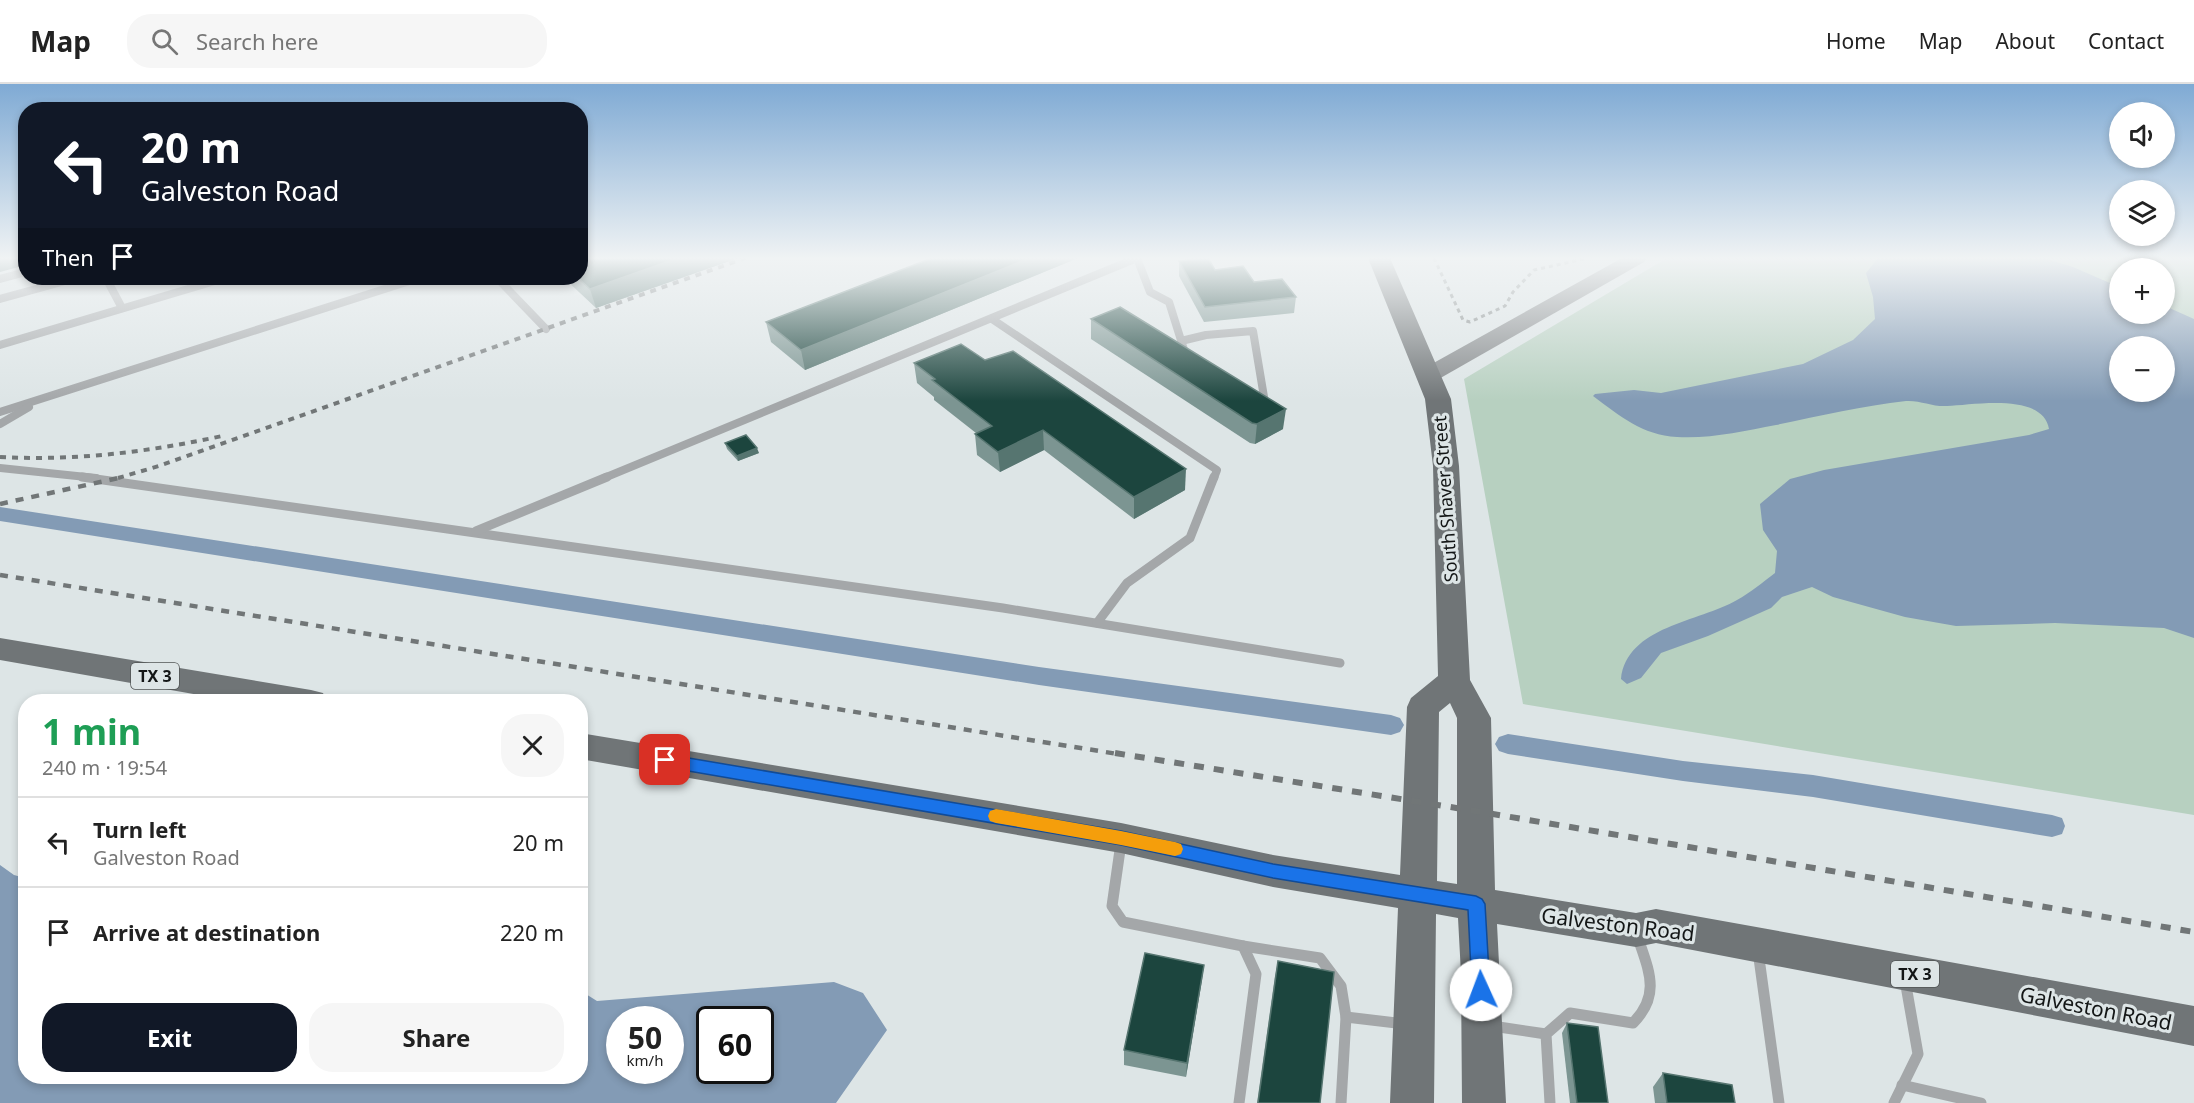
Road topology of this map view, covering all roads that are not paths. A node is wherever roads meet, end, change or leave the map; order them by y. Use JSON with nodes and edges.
{"nodes":[{"id":1,"x":130,"y":306,"type":"edge"},
{"id":2,"x":333,"y":306,"type":"edge"},
{"id":3,"x":523,"y":306,"type":"edge"},
{"id":4,"x":1024,"y":306,"type":"edge"},
{"id":5,"x":1169,"y":306,"type":"edge"},
{"id":6,"x":1399,"y":306,"type":"edge"},
{"id":7,"x":1552,"y":306,"type":"edge"},
{"id":8,"x":122,"y":308,"type":"joint"},
{"id":9,"x":992,"y":319,"type":"junction"},
{"id":10,"x":546,"y":329,"type":"dead end"},
{"id":11,"x":1181,"y":341,"type":"junction"},
{"id":12,"x":0,"y":345,"type":"edge"},
{"id":13,"x":1195,"y":359,"type":"edge"},
{"id":14,"x":1428,"y":375,"type":"junction"},
{"id":15,"x":1255,"y":397,"type":"edge"},
{"id":16,"x":41,"y":399,"type":"junction"},
{"id":17,"x":0,"y":412,"type":"edge"},
{"id":18,"x":0,"y":424,"type":"edge"},
{"id":19,"x":0,"y":468,"type":"edge"},
{"id":20,"x":474,"y":532,"type":"junction"},
{"id":21,"x":1096,"y":623,"type":"junction"},
{"id":22,"x":0,"y":649,"type":"edge"},
{"id":23,"x":1340,"y":663,"type":"dead end"},
{"id":24,"x":1454,"y":680,"type":"junction"},
{"id":25,"x":264,"y":694,"type":"edge"},
{"id":26,"x":588,"y":747,"type":"edge"},
{"id":27,"x":1121,"y":838,"type":"junction"},
{"id":28,"x":1417,"y":894,"type":"junction"},
{"id":29,"x":1476,"y":904,"type":"junction"},
{"id":30,"x":1636,"y":930,"type":"junction"},
{"id":31,"x":1758,"y":945,"type":"junction"},
{"id":32,"x":1243,"y":946,"type":"junction"},
{"id":33,"x":1903,"y":972,"type":"junction"},
{"id":34,"x":1346,"y":1017,"type":"junction"},
{"id":35,"x":1414,"y":1024,"type":"junction"},
{"id":36,"x":1482,"y":1024,"type":"junction"},
{"id":37,"x":2194,"y":1026,"type":"edge"},
{"id":38,"x":1546,"y":1034,"type":"junction"},
{"id":39,"x":1902,"y":1085,"type":"junction"},
{"id":40,"x":1239,"y":1103,"type":"edge"},
{"id":41,"x":1341,"y":1103,"type":"edge"},
{"id":42,"x":1412,"y":1103,"type":"edge"},
{"id":43,"x":1484,"y":1103,"type":"edge"},
{"id":44,"x":1550,"y":1103,"type":"edge"},
{"id":45,"x":1779,"y":1103,"type":"edge"},
{"id":46,"x":1894,"y":1103,"type":"edge"},
{"id":47,"x":1981,"y":1103,"type":"edge"}],
"edges":[{"from":1,"to":8,"type":"lane"},
{"from":2,"to":16,"type":"lane"},
{"from":3,"to":10,"type":"lane"},
{"from":4,"to":9,"type":"lane"},
{"from":5,"to":11,"type":"lane"},
{"from":6,"to":14,"type":"main road","name":"South Shaver Street"},
{"from":7,"to":14,"type":"main road"},
{"from":8,"to":12,"type":"lane"},
{"from":9,"to":20,"type":"lane"},
{"from":9,"to":21,"type":"lane"},
{"from":11,"to":13,"type":"lane"},
{"from":11,"to":15,"type":"lane"},
{"from":14,"to":24,"type":"main road","name":"South Shaver Street"},
{"from":16,"to":17,"type":"lane"},
{"from":16,"to":18,"type":"lane"},
{"from":19,"to":20,"type":"lane"},
{"from":20,"to":21,"type":"lane"},
{"from":21,"to":23,"type":"lane"},
{"from":22,"to":25,"type":"main road","number":"TX 3"},
{"from":24,"to":28,"type":"main road"},
{"from":24,"to":29,"type":"main road","name":"South Shaver Street"},
{"from":26,"to":27,"type":"main road","name":"Galveston Road","number":"TX 3"},
{"from":27,"to":28,"type":"main road","name":"Galveston Road","number":"TX 3"},
{"from":27,"to":32,"type":"lane"},
{"from":28,"to":29,"type":"main road","name":"Galveston Road","number":"TX 3"},
{"from":28,"to":35,"type":"main road"},
{"from":29,"to":30,"type":"main road","name":"Galveston Road","number":"TX 3"},
{"from":29,"to":36,"type":"main road","name":"South Shaver Street"},
{"from":30,"to":31,"type":"main road","name":"Galveston Road","number":"TX 3"},
{"from":30,"to":38,"type":"lane"},
{"from":31,"to":33,"type":"main road","name":"Galveston Road","number":"TX 3"},
{"from":31,"to":45,"type":"lane"},
{"from":32,"to":34,"type":"lane"},
{"from":32,"to":40,"type":"lane"},
{"from":33,"to":37,"type":"main road","name":"Galveston Road","number":"TX 3"},
{"from":33,"to":39,"type":"lane"},
{"from":34,"to":35,"type":"lane"},
{"from":34,"to":41,"type":"lane"},
{"from":35,"to":42,"type":"main road"},
{"from":36,"to":38,"type":"lane"},
{"from":36,"to":43,"type":"main road","name":"South Shaver Street"},
{"from":38,"to":44,"type":"lane"},
{"from":39,"to":46,"type":"lane"},
{"from":39,"to":47,"type":"lane"}]}
